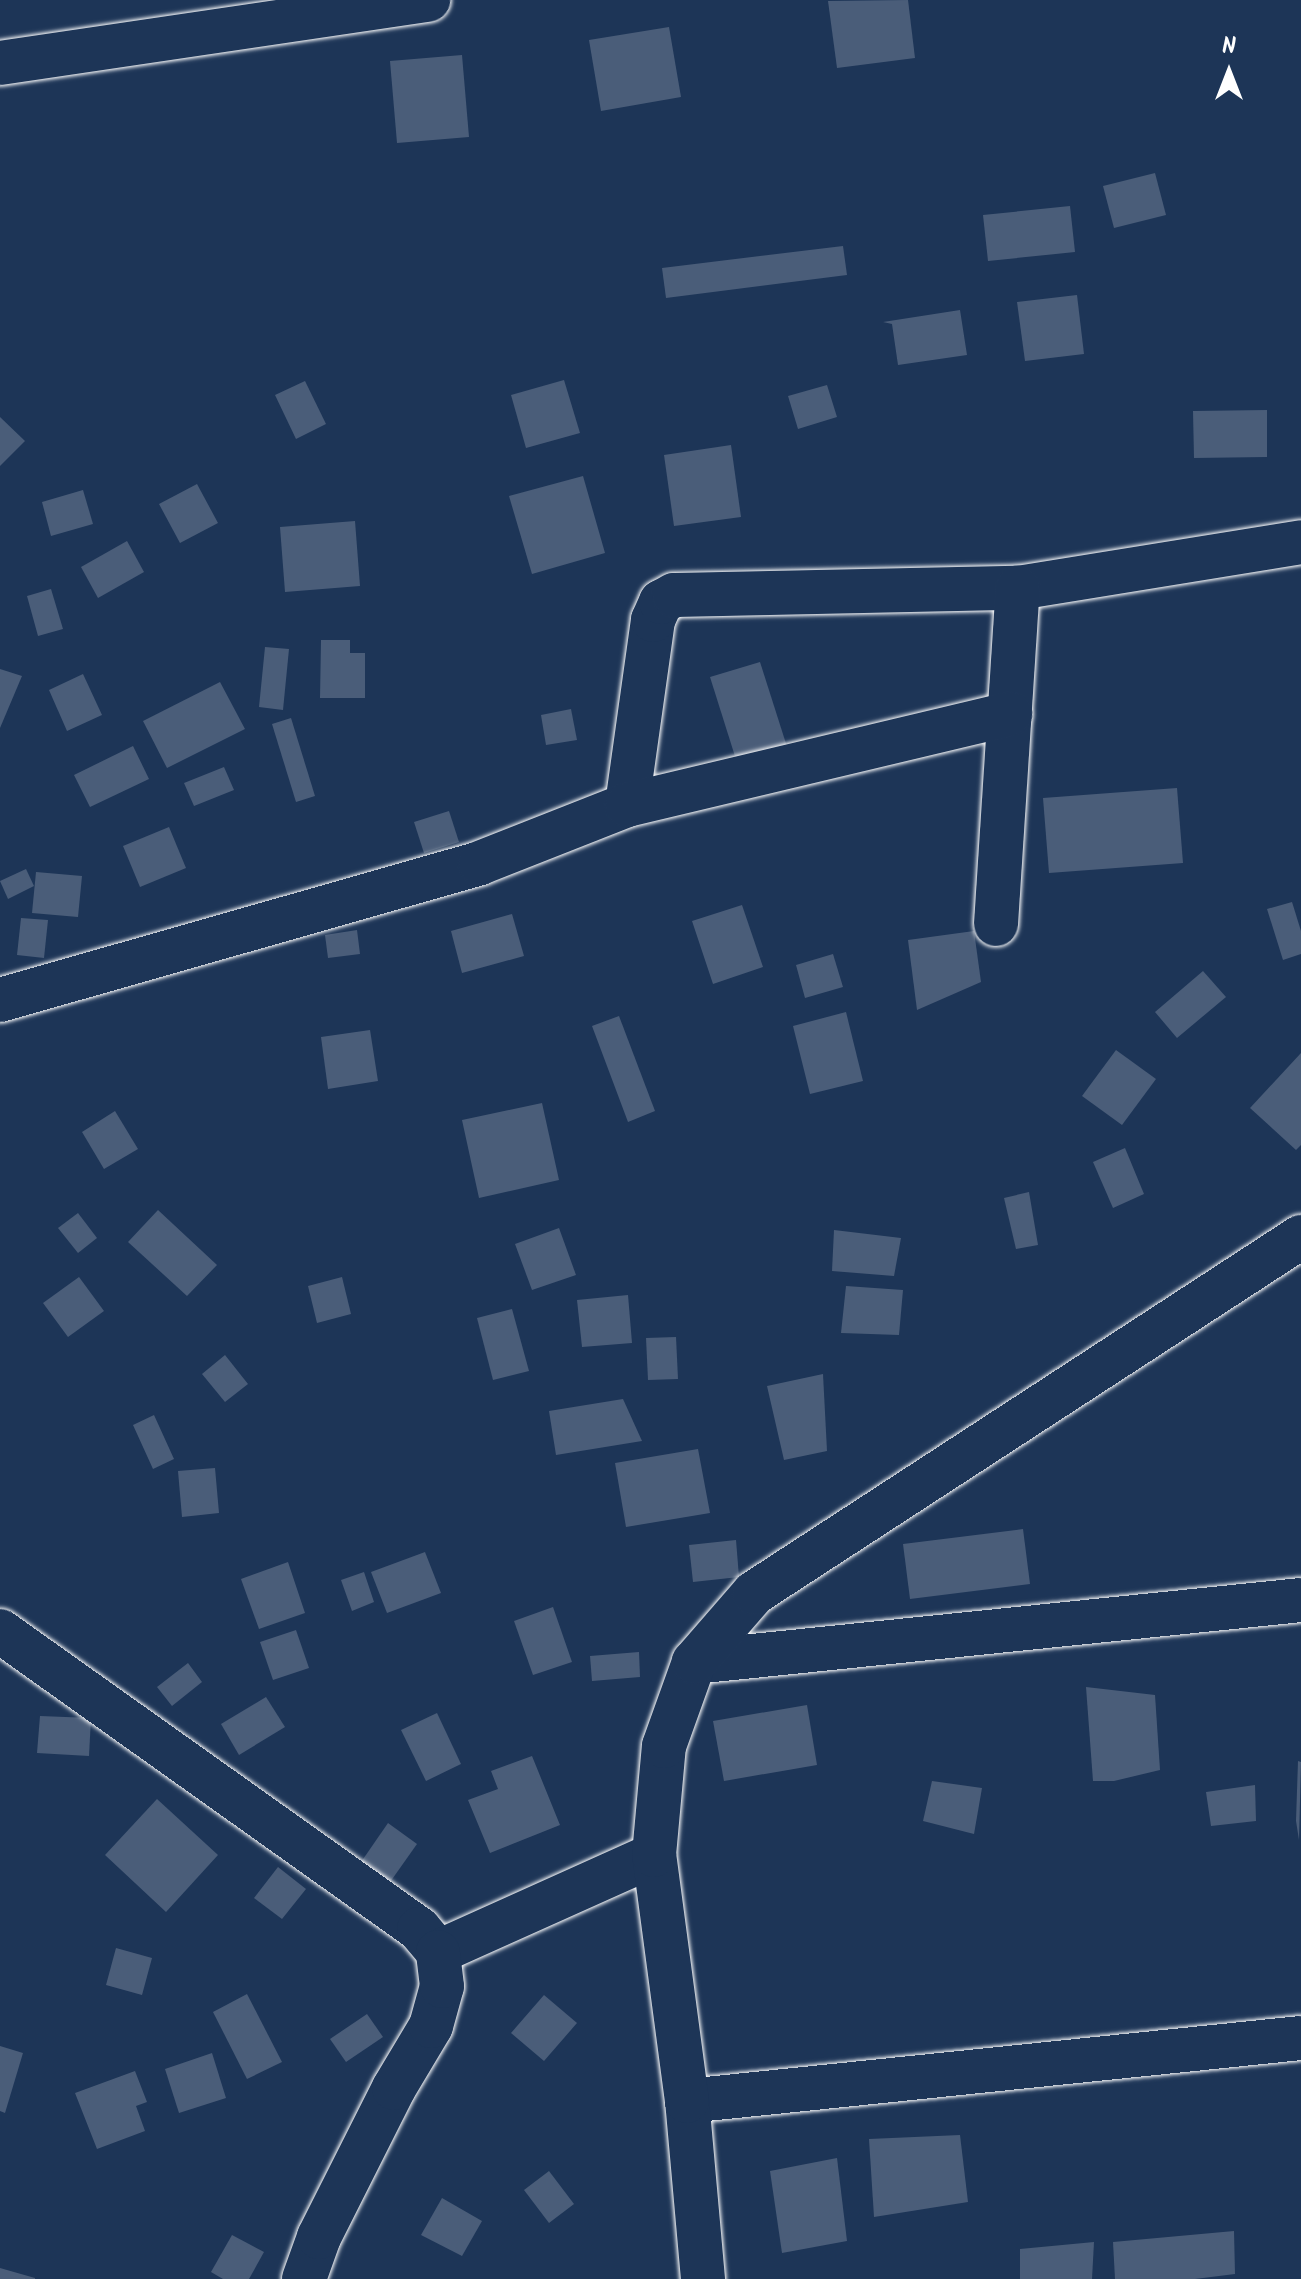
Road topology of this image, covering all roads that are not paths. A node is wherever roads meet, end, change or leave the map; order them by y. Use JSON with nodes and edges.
{"nodes":[{"id":1,"x":428,"y":0,"type":"edge"},
{"id":2,"x":0,"y":63,"type":"edge"},
{"id":3,"x":1301,"y":542,"type":"edge"},
{"id":4,"x":1018,"y":588,"type":"junction"},
{"id":5,"x":1010,"y":714,"type":"junction"},
{"id":6,"x":627,"y":805,"type":"junction"},
{"id":7,"x":996,"y":924,"type":"dead end"},
{"id":8,"x":0,"y":1000,"type":"edge"},
{"id":9,"x":1301,"y":1237,"type":"edge"},
{"id":10,"x":1301,"y":1600,"type":"edge"},
{"id":11,"x":0,"y":1631,"type":"edge"},
{"id":12,"x":694,"y":1662,"type":"junction"},
{"id":13,"x":654,"y":1855,"type":"junction"},
{"id":14,"x":438,"y":1952,"type":"junction"},
{"id":15,"x":1301,"y":2038,"type":"edge"},
{"id":16,"x":687,"y":2101,"type":"junction"},
{"id":17,"x":304,"y":2279,"type":"edge"},
{"id":18,"x":703,"y":2279,"type":"edge"}],
"edges":[{"from":1,"to":2,"type":"street"},
{"from":3,"to":4,"type":"street"},
{"from":4,"to":5,"type":"street"},
{"from":4,"to":6,"type":"street"},
{"from":5,"to":6,"type":"street"},
{"from":5,"to":7,"type":"street"},
{"from":6,"to":8,"type":"street"},
{"from":9,"to":12,"type":"street"},
{"from":10,"to":12,"type":"street"},
{"from":11,"to":14,"type":"street"},
{"from":12,"to":13,"type":"street"},
{"from":13,"to":14,"type":"street"},
{"from":13,"to":16,"type":"street"},
{"from":14,"to":17,"type":"street"},
{"from":15,"to":16,"type":"street"},
{"from":16,"to":18,"type":"street"}]}
